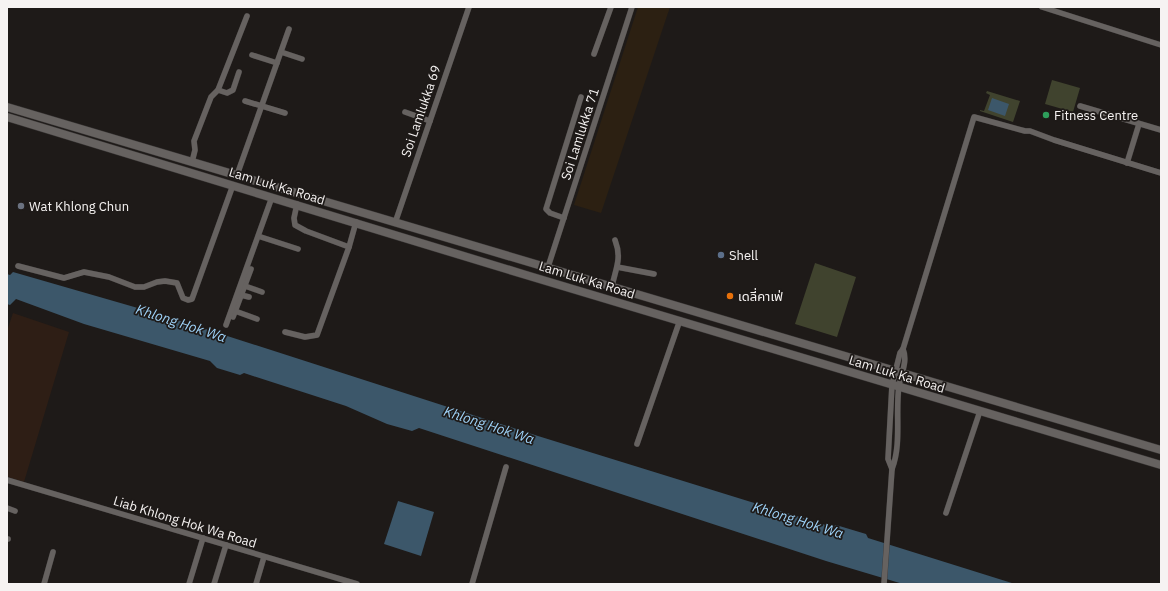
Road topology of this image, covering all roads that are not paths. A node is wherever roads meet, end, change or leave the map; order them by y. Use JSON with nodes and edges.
{"nodes":[{"id":1,"x":468,"y":7,"type":"edge"},
{"id":2,"x":611,"y":7,"type":"edge"},
{"id":3,"x":632,"y":7,"type":"edge"},
{"id":4,"x":1042,"y":7,"type":"edge"},
{"id":5,"x":247,"y":16,"type":"dead end"},
{"id":6,"x":289,"y":29,"type":"dead end"},
{"id":7,"x":1161,"y":45,"type":"edge"},
{"id":8,"x":281,"y":52,"type":"junction"},
{"id":9,"x":594,"y":54,"type":"dead end"},
{"id":10,"x":252,"y":55,"type":"dead end"},
{"id":11,"x":302,"y":59,"type":"dead end"},
{"id":12,"x":277,"y":63,"type":"junction"},
{"id":13,"x":239,"y":72,"type":"dead end"},
{"id":14,"x":218,"y":90,"type":"junction"},
{"id":15,"x":581,"y":97,"type":"dead end"},
{"id":16,"x":245,"y":101,"type":"dead end"},
{"id":17,"x":7,"y":106,"type":"edge"},
{"id":18,"x":262,"y":106,"type":"junction"},
{"id":19,"x":1080,"y":106,"type":"dead end"},
{"id":20,"x":405,"y":112,"type":"dead end"},
{"id":21,"x":285,"y":113,"type":"dead end"},
{"id":22,"x":7,"y":117,"type":"edge"},
{"id":23,"x":430,"y":121,"type":"junction"},
{"id":24,"x":1139,"y":124,"type":"junction"},
{"id":25,"x":1161,"y":130,"type":"edge"},
{"id":26,"x":192,"y":162,"type":"junction"},
{"id":27,"x":1127,"y":163,"type":"junction"},
{"id":28,"x":1161,"y":173,"type":"edge"},
{"id":29,"x":237,"y":175,"type":"junction"},
{"id":30,"x":233,"y":185,"type":"junction"},
{"id":31,"x":273,"y":197,"type":"junction"},
{"id":32,"x":297,"y":204,"type":"junction"},
{"id":33,"x":332,"y":204,"type":"junction"},
{"id":34,"x":328,"y":214,"type":"junction"},
{"id":35,"x":564,"y":218,"type":"junction"},
{"id":36,"x":356,"y":222,"type":"junction"},
{"id":37,"x":395,"y":223,"type":"junction"},
{"id":38,"x":261,"y":237,"type":"junction"},
{"id":39,"x":615,"y":240,"type":"dead end"},
{"id":40,"x":349,"y":247,"type":"junction"},
{"id":41,"x":298,"y":249,"type":"dead end"},
{"id":42,"x":18,"y":266,"type":"dead end"},
{"id":43,"x":548,"y":267,"type":"junction"},
{"id":44,"x":617,"y":267,"type":"junction"},
{"id":45,"x":654,"y":274,"type":"dead end"},
{"id":46,"x":245,"y":286,"type":"junction"},
{"id":47,"x":612,"y":286,"type":"junction"},
{"id":48,"x":262,"y":292,"type":"dead end"},
{"id":49,"x":241,"y":295,"type":"junction"},
{"id":50,"x":249,"y":297,"type":"dead end"},
{"id":51,"x":235,"y":311,"type":"junction"},
{"id":52,"x":233,"y":317,"type":"dead end"},
{"id":53,"x":257,"y":319,"type":"dead end"},
{"id":54,"x":680,"y":320,"type":"junction"},
{"id":55,"x":226,"y":325,"type":"dead end"},
{"id":56,"x":285,"y":332,"type":"dead end"},
{"id":57,"x":899,"y":372,"type":"junction"},
{"id":58,"x":896,"y":386,"type":"junction"},
{"id":59,"x":980,"y":411,"type":"junction"},
{"id":60,"x":898,"y":418,"type":"junction"},
{"id":61,"x":890,"y":419,"type":"junction"},
{"id":62,"x":637,"y":444,"type":"dead end"},
{"id":63,"x":889,"y":444,"type":"junction"},
{"id":64,"x":897,"y":444,"type":"junction"},
{"id":65,"x":1161,"y":450,"type":"edge"},
{"id":66,"x":1161,"y":465,"type":"edge"},
{"id":67,"x":506,"y":467,"type":"dead end"},
{"id":68,"x":892,"y":470,"type":"junction"},
{"id":69,"x":7,"y":480,"type":"edge"},
{"id":70,"x":7,"y":508,"type":"edge"},
{"id":71,"x":15,"y":511,"type":"dead end"},
{"id":72,"x":946,"y":513,"type":"dead end"},
{"id":73,"x":203,"y":538,"type":"junction"},
{"id":74,"x":226,"y":545,"type":"junction"},
{"id":75,"x":53,"y":552,"type":"dead end"},
{"id":76,"x":264,"y":557,"type":"junction"},
{"id":77,"x":44,"y":584,"type":"edge"},
{"id":78,"x":189,"y":584,"type":"edge"},
{"id":79,"x":214,"y":584,"type":"edge"},
{"id":80,"x":256,"y":584,"type":"edge"},
{"id":81,"x":357,"y":584,"type":"edge"},
{"id":82,"x":472,"y":584,"type":"edge"},
{"id":83,"x":884,"y":584,"type":"edge"}],
"edges":[{"from":1,"to":23,"type":"street","name":"Soi Lamlukka 69"},
{"from":2,"to":9,"type":"street"},
{"from":3,"to":35,"type":"street","name":"Soi Lamlukka 71"},
{"from":4,"to":7,"type":"street"},
{"from":5,"to":14,"type":"street"},
{"from":6,"to":8,"type":"street"},
{"from":8,"to":11,"type":"street"},
{"from":8,"to":12,"type":"street"},
{"from":10,"to":12,"type":"street"},
{"from":12,"to":18,"type":"street"},
{"from":13,"to":14,"type":"street"},
{"from":14,"to":26,"type":"street"},
{"from":15,"to":35,"type":"street"},
{"from":16,"to":18,"type":"street"},
{"from":17,"to":26,"type":"main road","name":"Lam Luk Ka Road"},
{"from":18,"to":21,"type":"street"},
{"from":18,"to":29,"type":"street"},
{"from":19,"to":24,"type":"street"},
{"from":20,"to":23,"type":"street"},
{"from":22,"to":30,"type":"main road","name":"Lam Luk Ka Road"},
{"from":23,"to":37,"type":"street","name":"Soi Lamlukka 69"},
{"from":24,"to":25,"type":"street"},
{"from":24,"to":27,"type":"street"},
{"from":26,"to":29,"type":"main road","name":"Lam Luk Ka Road"},
{"from":27,"to":28,"type":"street"},
{"from":27,"to":57,"type":"street"},
{"from":29,"to":33,"type":"main road","name":"Lam Luk Ka Road"},
{"from":30,"to":31,"type":"main road","name":"Lam Luk Ka Road"},
{"from":30,"to":42,"type":"street"},
{"from":31,"to":32,"type":"main road","name":"Lam Luk Ka Road"},
{"from":31,"to":38,"type":"street"},
{"from":31,"to":55,"type":"street"},
{"from":32,"to":34,"type":"main road","name":"Lam Luk Ka Road"},
{"from":32,"to":40,"type":"street"},
{"from":33,"to":34,"type":"main road"},
{"from":33,"to":37,"type":"main road","name":"Lam Luk Ka Road"},
{"from":34,"to":36,"type":"main road","name":"Lam Luk Ka Road"},
{"from":35,"to":43,"type":"street","name":"Soi Lamlukka 71"},
{"from":36,"to":40,"type":"street"},
{"from":36,"to":54,"type":"main road","name":"Lam Luk Ka Road"},
{"from":37,"to":43,"type":"main road","name":"Lam Luk Ka Road"},
{"from":38,"to":41,"type":"street"},
{"from":38,"to":46,"type":"street"},
{"from":39,"to":44,"type":"street"},
{"from":40,"to":56,"type":"street"},
{"from":43,"to":47,"type":"main road","name":"Lam Luk Ka Road"},
{"from":44,"to":45,"type":"street"},
{"from":44,"to":47,"type":"street"},
{"from":46,"to":48,"type":"street"},
{"from":46,"to":49,"type":"street"},
{"from":47,"to":57,"type":"main road","name":"Lam Luk Ka Road"},
{"from":49,"to":50,"type":"street"},
{"from":49,"to":51,"type":"street"},
{"from":51,"to":52,"type":"street"},
{"from":51,"to":53,"type":"street"},
{"from":54,"to":58,"type":"main road","name":"Lam Luk Ka Road"},
{"from":54,"to":62,"type":"street"},
{"from":57,"to":58,"type":"street"},
{"from":57,"to":65,"type":"main road","name":"Lam Luk Ka Road"},
{"from":58,"to":59,"type":"main road","name":"Lam Luk Ka Road"},
{"from":58,"to":60,"type":"street"},
{"from":58,"to":61,"type":"street"},
{"from":59,"to":66,"type":"main road","name":"Lam Luk Ka Road"},
{"from":59,"to":72,"type":"street"},
{"from":60,"to":61,"type":"street"},
{"from":60,"to":64,"type":"street"},
{"from":61,"to":63,"type":"street"},
{"from":63,"to":64,"type":"street"},
{"from":63,"to":68,"type":"street"},
{"from":64,"to":68,"type":"street"},
{"from":67,"to":82,"type":"street"},
{"from":68,"to":83,"type":"street"},
{"from":69,"to":73,"type":"street","name":"Liab Khlong Hok Wa Road"},
{"from":70,"to":71,"type":"street"},
{"from":73,"to":74,"type":"street","name":"Liab Khlong Hok Wa Road"},
{"from":73,"to":78,"type":"street"},
{"from":74,"to":76,"type":"street","name":"Liab Khlong Hok Wa Road"},
{"from":74,"to":79,"type":"street"},
{"from":75,"to":77,"type":"street"},
{"from":76,"to":80,"type":"street"},
{"from":76,"to":81,"type":"street","name":"Liab Khlong Hok Wa Road"}]}
